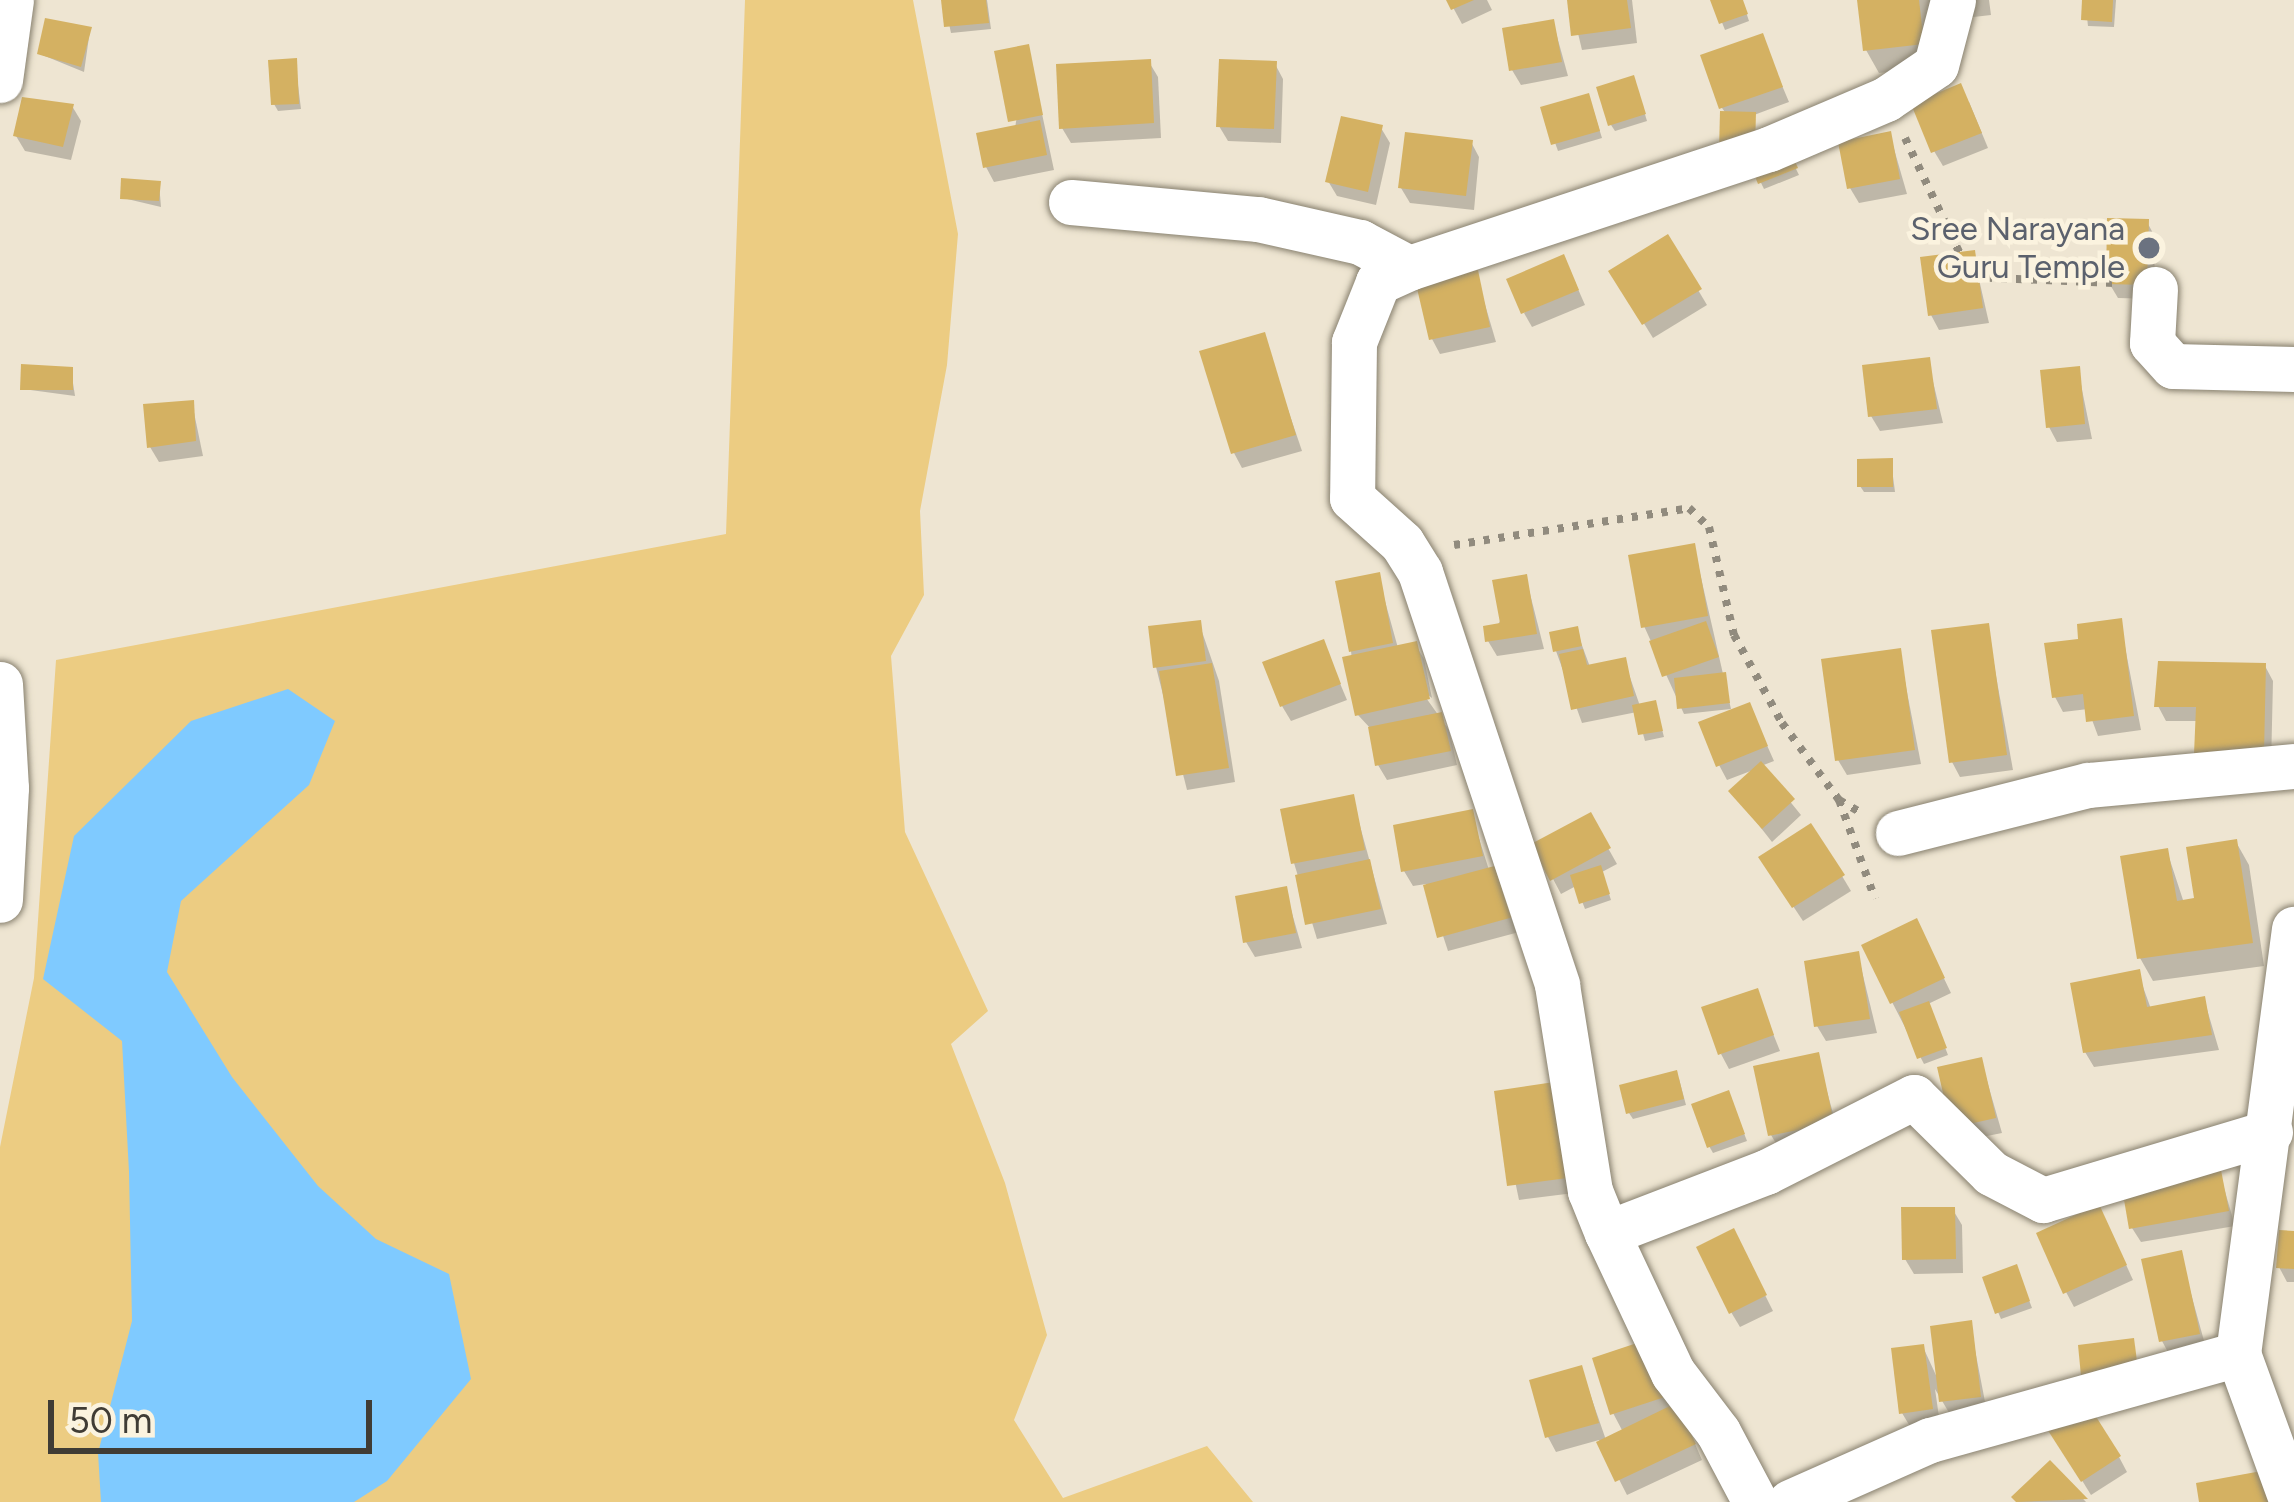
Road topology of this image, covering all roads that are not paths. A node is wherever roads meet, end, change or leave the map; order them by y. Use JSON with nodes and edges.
{"nodes":[{"id":1,"x":11,"y":0,"type":"edge"},
{"id":2,"x":1953,"y":0,"type":"edge"},
{"id":3,"x":0,"y":80,"type":"edge"},
{"id":4,"x":1071,"y":202,"type":"dead end"},
{"id":5,"x":1409,"y":268,"type":"junction"},
{"id":6,"x":2156,"y":289,"type":"road end"},
{"id":7,"x":2294,"y":370,"type":"edge"},
{"id":8,"x":0,"y":684,"type":"edge"},
{"id":9,"x":2294,"y":766,"type":"edge"},
{"id":10,"x":1898,"y":833,"type":"dead end"},
{"id":11,"x":0,"y":900,"type":"edge"},
{"id":12,"x":2294,"y":929,"type":"edge"},
{"id":13,"x":2270,"y":1132,"type":"junction"},
{"id":14,"x":1607,"y":1233,"type":"junction"},
{"id":15,"x":2238,"y":1354,"type":"junction"},
{"id":16,"x":1755,"y":1502,"type":"edge"},
{"id":17,"x":1790,"y":1502,"type":"edge"},
{"id":18,"x":2293,"y":1502,"type":"edge"}],
"edges":[{"from":1,"to":3,"type":"street"},
{"from":2,"to":5,"type":"street"},
{"from":4,"to":5,"type":"street"},
{"from":5,"to":14,"type":"street"},
{"from":6,"to":7,"type":"street"},
{"from":8,"to":11,"type":"street"},
{"from":9,"to":10,"type":"street"},
{"from":12,"to":13,"type":"street"},
{"from":13,"to":14,"type":"street"},
{"from":13,"to":15,"type":"street"},
{"from":14,"to":16,"type":"street"},
{"from":15,"to":17,"type":"street"},
{"from":15,"to":18,"type":"street"}]}
